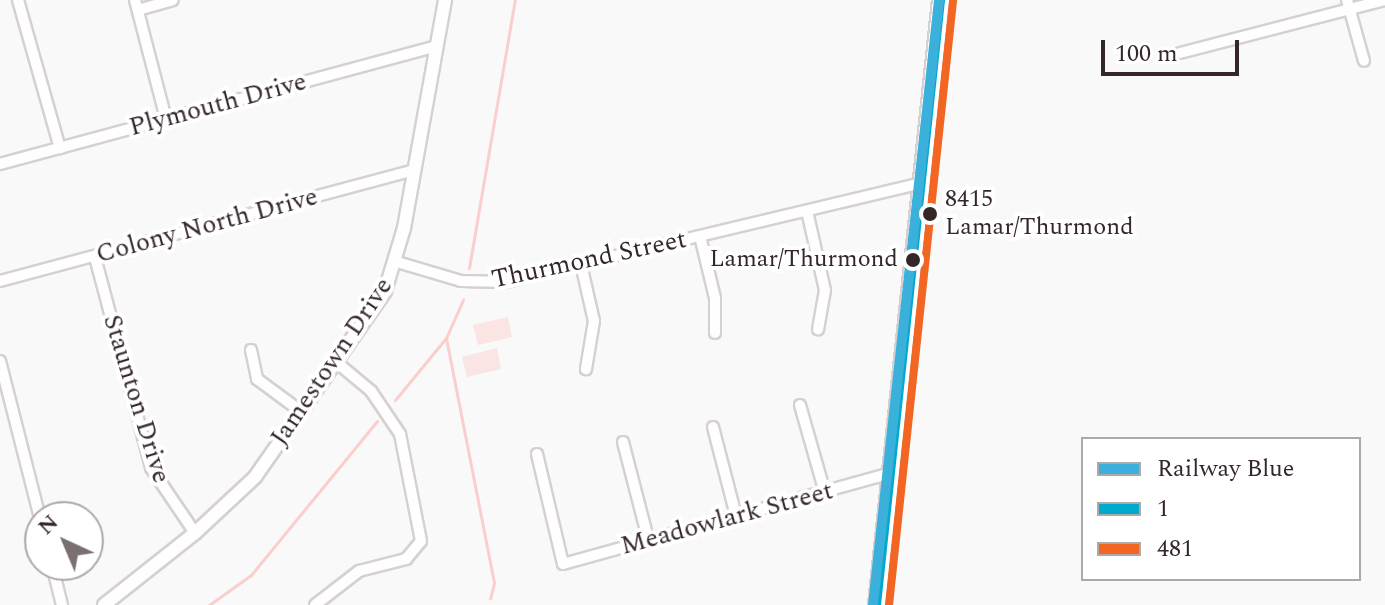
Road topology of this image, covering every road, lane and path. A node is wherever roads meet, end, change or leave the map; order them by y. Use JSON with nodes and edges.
{"nodes":[{"id":1,"x":18,"y":0,"type":"edge"},
{"id":2,"x":173,"y":0,"type":"edge"},
{"id":3,"x":445,"y":0,"type":"edge"},
{"id":4,"x":941,"y":0,"type":"edge"},
{"id":5,"x":1385,"y":0,"type":"edge"},
{"id":6,"x":136,"y":5,"type":"edge"},
{"id":7,"x":1348,"y":5,"type":"edge"},
{"id":8,"x":436,"y":46,"type":"junction"},
{"id":9,"x":1180,"y":53,"type":"dead end"},
{"id":10,"x":1364,"y":61,"type":"dead end"},
{"id":11,"x":166,"y":119,"type":"junction"},
{"id":12,"x":60,"y":148,"type":"junction"},
{"id":13,"x":0,"y":164,"type":"edge"},
{"id":14,"x":414,"y":170,"type":"junction"},
{"id":15,"x":921,"y":183,"type":"junction"},
{"id":16,"x":807,"y":211,"type":"junction"},
{"id":17,"x":700,"y":236,"type":"junction"},
{"id":18,"x":95,"y":257,"type":"junction"},
{"id":19,"x":397,"y":262,"type":"junction"},
{"id":20,"x":581,"y":264,"type":"junction"},
{"id":21,"x":0,"y":281,"type":"edge"},
{"id":22,"x":818,"y":329,"type":"dead end"},
{"id":23,"x":715,"y":333,"type":"dead end"},
{"id":24,"x":251,"y":350,"type":"dead end"},
{"id":25,"x":0,"y":361,"type":"edge"},
{"id":26,"x":335,"y":361,"type":"junction"},
{"id":27,"x":586,"y":369,"type":"dead end"},
{"id":28,"x":800,"y":405,"type":"dead end"},
{"id":29,"x":299,"y":410,"type":"junction"},
{"id":30,"x":713,"y":427,"type":"dead end"},
{"id":31,"x":623,"y":442,"type":"dead end"},
{"id":32,"x":537,"y":454,"type":"dead end"},
{"id":33,"x":891,"y":473,"type":"junction"},
{"id":34,"x":825,"y":493,"type":"junction"},
{"id":35,"x":36,"y":501,"type":"edge"},
{"id":36,"x":736,"y":516,"type":"junction"},
{"id":37,"x":195,"y":533,"type":"junction"},
{"id":38,"x":648,"y":539,"type":"junction"},
{"id":39,"x":56,"y":581,"type":"edge"},
{"id":40,"x":62,"y":605,"type":"edge"},
{"id":41,"x":104,"y":605,"type":"edge"},
{"id":42,"x":315,"y":605,"type":"edge"},
{"id":43,"x":877,"y":605,"type":"edge"}],
"edges":[{"from":1,"to":12,"type":"street"},
{"from":2,"to":6,"type":"street"},
{"from":3,"to":8,"type":"street","name":"Jamestown Drive"},
{"from":4,"to":15,"type":"main road"},
{"from":5,"to":7,"type":"street"},
{"from":6,"to":11,"type":"street"},
{"from":7,"to":9,"type":"street"},
{"from":7,"to":10,"type":"street"},
{"from":8,"to":11,"type":"street","name":"Plymouth Drive"},
{"from":8,"to":14,"type":"street","name":"Jamestown Drive"},
{"from":11,"to":12,"type":"street","name":"Plymouth Drive"},
{"from":12,"to":13,"type":"street","name":"Plymouth Drive"},
{"from":14,"to":18,"type":"street","name":"Colony North Drive"},
{"from":14,"to":19,"type":"street","name":"Jamestown Drive"},
{"from":15,"to":16,"type":"street","name":"Thurmond Street"},
{"from":15,"to":33,"type":"main road"},
{"from":16,"to":17,"type":"street","name":"Thurmond Street"},
{"from":16,"to":22,"type":"street"},
{"from":17,"to":20,"type":"street","name":"Thurmond Street"},
{"from":17,"to":23,"type":"street"},
{"from":18,"to":21,"type":"street","name":"Colony North Drive"},
{"from":18,"to":37,"type":"street","name":"Staunton Drive"},
{"from":19,"to":20,"type":"street","name":"Thurmond Street"},
{"from":19,"to":26,"type":"street","name":"Jamestown Drive"},
{"from":20,"to":27,"type":"street"},
{"from":24,"to":29,"type":"street"},
{"from":25,"to":35,"type":"street"},
{"from":26,"to":29,"type":"street","name":"Jamestown Drive"},
{"from":26,"to":42,"type":"street"},
{"from":28,"to":34,"type":"street"},
{"from":29,"to":37,"type":"street","name":"Jamestown Drive"},
{"from":30,"to":36,"type":"street"},
{"from":31,"to":38,"type":"street"},
{"from":32,"to":38,"type":"street","name":"Meadowlark Street"},
{"from":33,"to":34,"type":"street","name":"Meadowlark Street"},
{"from":33,"to":43,"type":"main road"},
{"from":34,"to":36,"type":"street","name":"Meadowlark Street"},
{"from":36,"to":38,"type":"street","name":"Meadowlark Street"},
{"from":37,"to":41,"type":"street","name":"Jamestown Drive"},
{"from":39,"to":40,"type":"street"}]}
